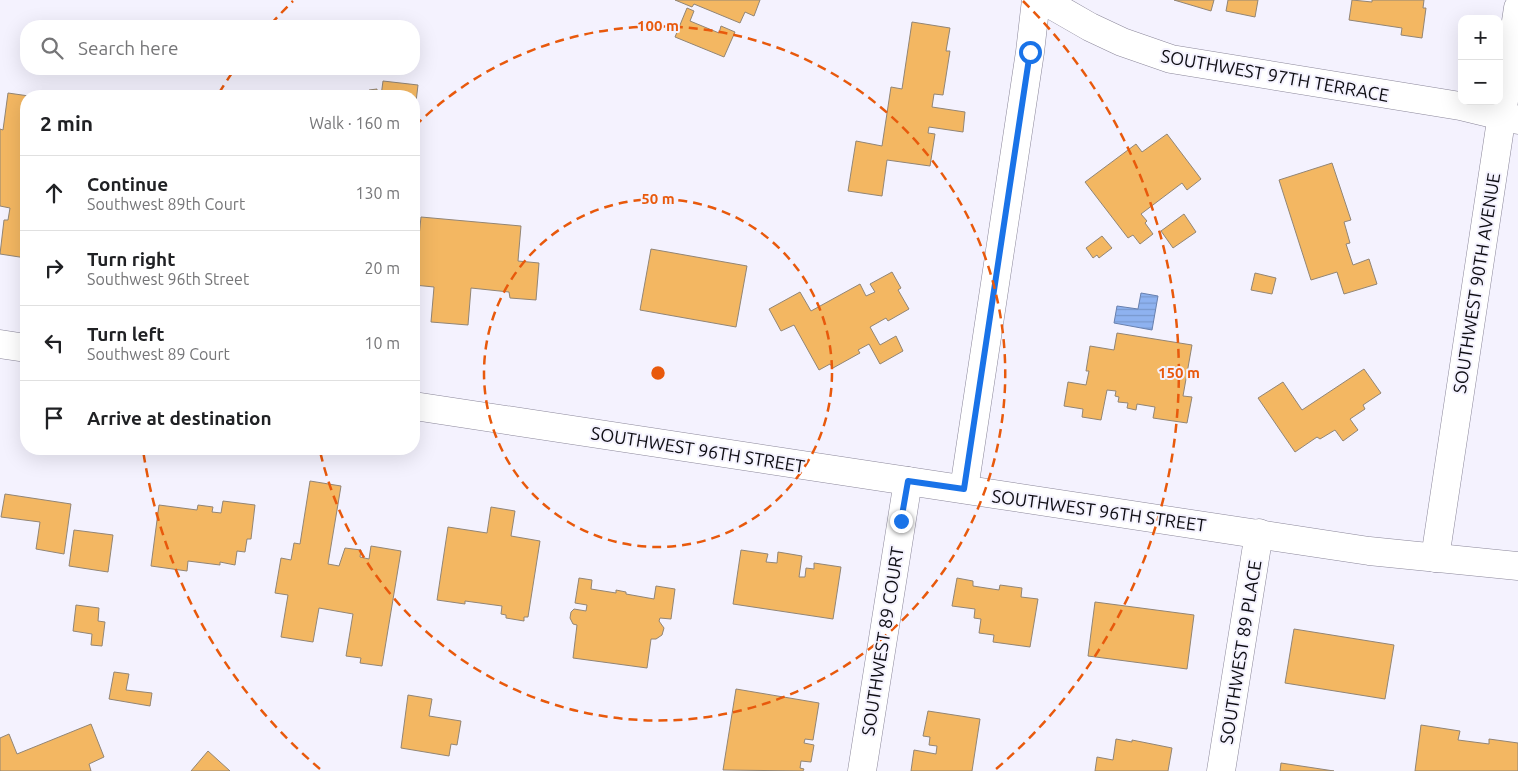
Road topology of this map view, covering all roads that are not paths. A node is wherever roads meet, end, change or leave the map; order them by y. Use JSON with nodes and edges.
{"nodes":[{"id":1,"x":1036,"y":0,"type":"edge"},
{"id":2,"x":1043,"y":0,"type":"edge"},
{"id":3,"x":1518,"y":8,"type":"edge"},
{"id":4,"x":1510,"y":117,"type":"edge"},
{"id":5,"x":0,"y":344,"type":"edge"},
{"id":6,"x":20,"y":347,"type":"edge"},
{"id":7,"x":420,"y":407,"type":"edge"},
{"id":8,"x":908,"y":481,"type":"junction"},
{"id":9,"x":964,"y":489,"type":"junction"},
{"id":10,"x":1259,"y":533,"type":"junction"},
{"id":11,"x":1435,"y":558,"type":"junction"},
{"id":12,"x":1518,"y":566,"type":"edge"},
{"id":13,"x":862,"y":771,"type":"edge"},
{"id":14,"x":1221,"y":771,"type":"edge"}],
"edges":[{"from":1,"to":9,"type":"street"},
{"from":2,"to":4,"type":"street","name":"SOUTHWEST 97TH TERRACE"},
{"from":3,"to":4,"type":"street","name":"SOUTHWEST 90TH AVENUE"},
{"from":4,"to":11,"type":"street","name":"SOUTHWEST 90TH AVENUE"},
{"from":5,"to":6,"type":"street"},
{"from":7,"to":8,"type":"street","name":"SOUTHWEST 96TH STREET"},
{"from":8,"to":9,"type":"street","name":"SOUTHWEST 96TH STREET"},
{"from":8,"to":13,"type":"street","name":"SOUTHWEST 89 COURT"},
{"from":9,"to":10,"type":"street","name":"SOUTHWEST 96TH STREET"},
{"from":10,"to":11,"type":"street","name":"SOUTHWEST 96TH STREET"},
{"from":10,"to":14,"type":"street","name":"SOUTHWEST 89 PLACE"},
{"from":11,"to":12,"type":"street","name":"SOUTHWEST 96TH STREET"}]}
